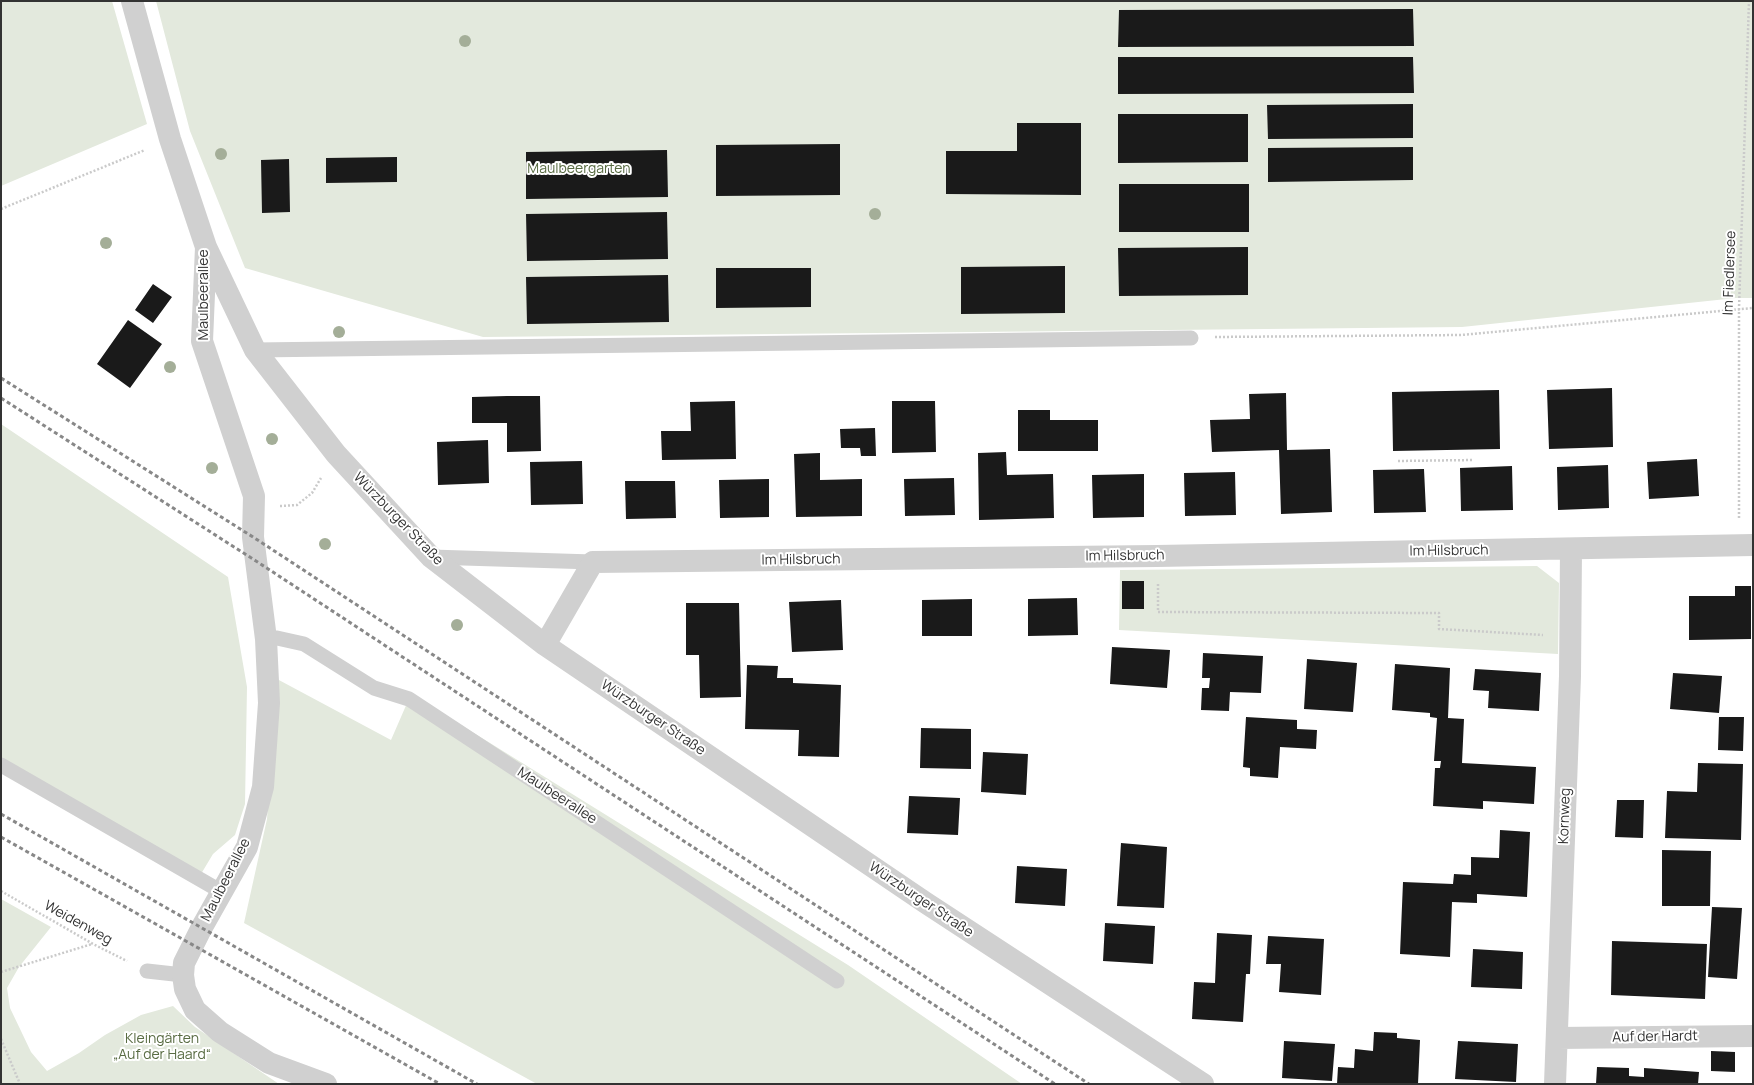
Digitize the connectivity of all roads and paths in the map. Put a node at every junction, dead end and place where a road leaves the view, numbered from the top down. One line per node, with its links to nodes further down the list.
1 (132, 1): 3 (street, Maulbeerallee)
2 (1749, 1): 6 (path, Im Fiedlersee)
3 (170, 139): 4 (path); 5 (street, Maulbeerallee)
4 (1, 210)
5 (206, 247): 9 (street, Würzburger Straße); 13 (street, Maulbeerallee)
6 (1739, 308): 7 (path); 8 (path); 14 (path, Im Fiedlersee)
7 (1753, 308)
8 (1191, 338): 9 (lane)
9 (255, 350): 10 (street, Würzburger Straße)
10 (336, 454): 13 (path); 17 (street, Würzburger Straße)
11 (1474, 460): 12 (path)
12 (1398, 461)
13 (254, 496): 20 (street, Maulbeerallee)
14 (1746, 545): 15 (street, Im Hilsbruch)
15 (1571, 549): 16 (street, Im Hilsbruch); 19 (street, Kornweg)
16 (1157, 556): 18 (street, Im Hilsbruch); 19 (path)
17 (431, 557): 18 (lane); 21 (street, Würzburger Straße)
18 (593, 562): 21 (street)
19 (1571, 636): 31 (street, Kornweg)
20 (266, 639): 24 (street, Maulbeerallee); 29 (lane, Maulbeerallee)
21 (545, 645): 35 (street, Würzburger Straße)
22 (1, 765): 24 (lane)
23 (1, 891): 25 (path, Weidenweg)
24 (222, 892): 28 (street, Maulbeerallee)
25 (93, 944): 26 (path, Weidenweg); 27 (path)
26 (147, 970): 28 (lane)
27 (1, 972)
28 (183, 975): 34 (street)
29 (837, 981)
30 (1753, 1036): 31 (street, Auf der Hardt)
31 (1557, 1038): 36 (street, Kornweg)
32 (1, 1039): 33 (path)
33 (20, 1084)
34 (326, 1084)
35 (1203, 1084)
36 (1555, 1084)

